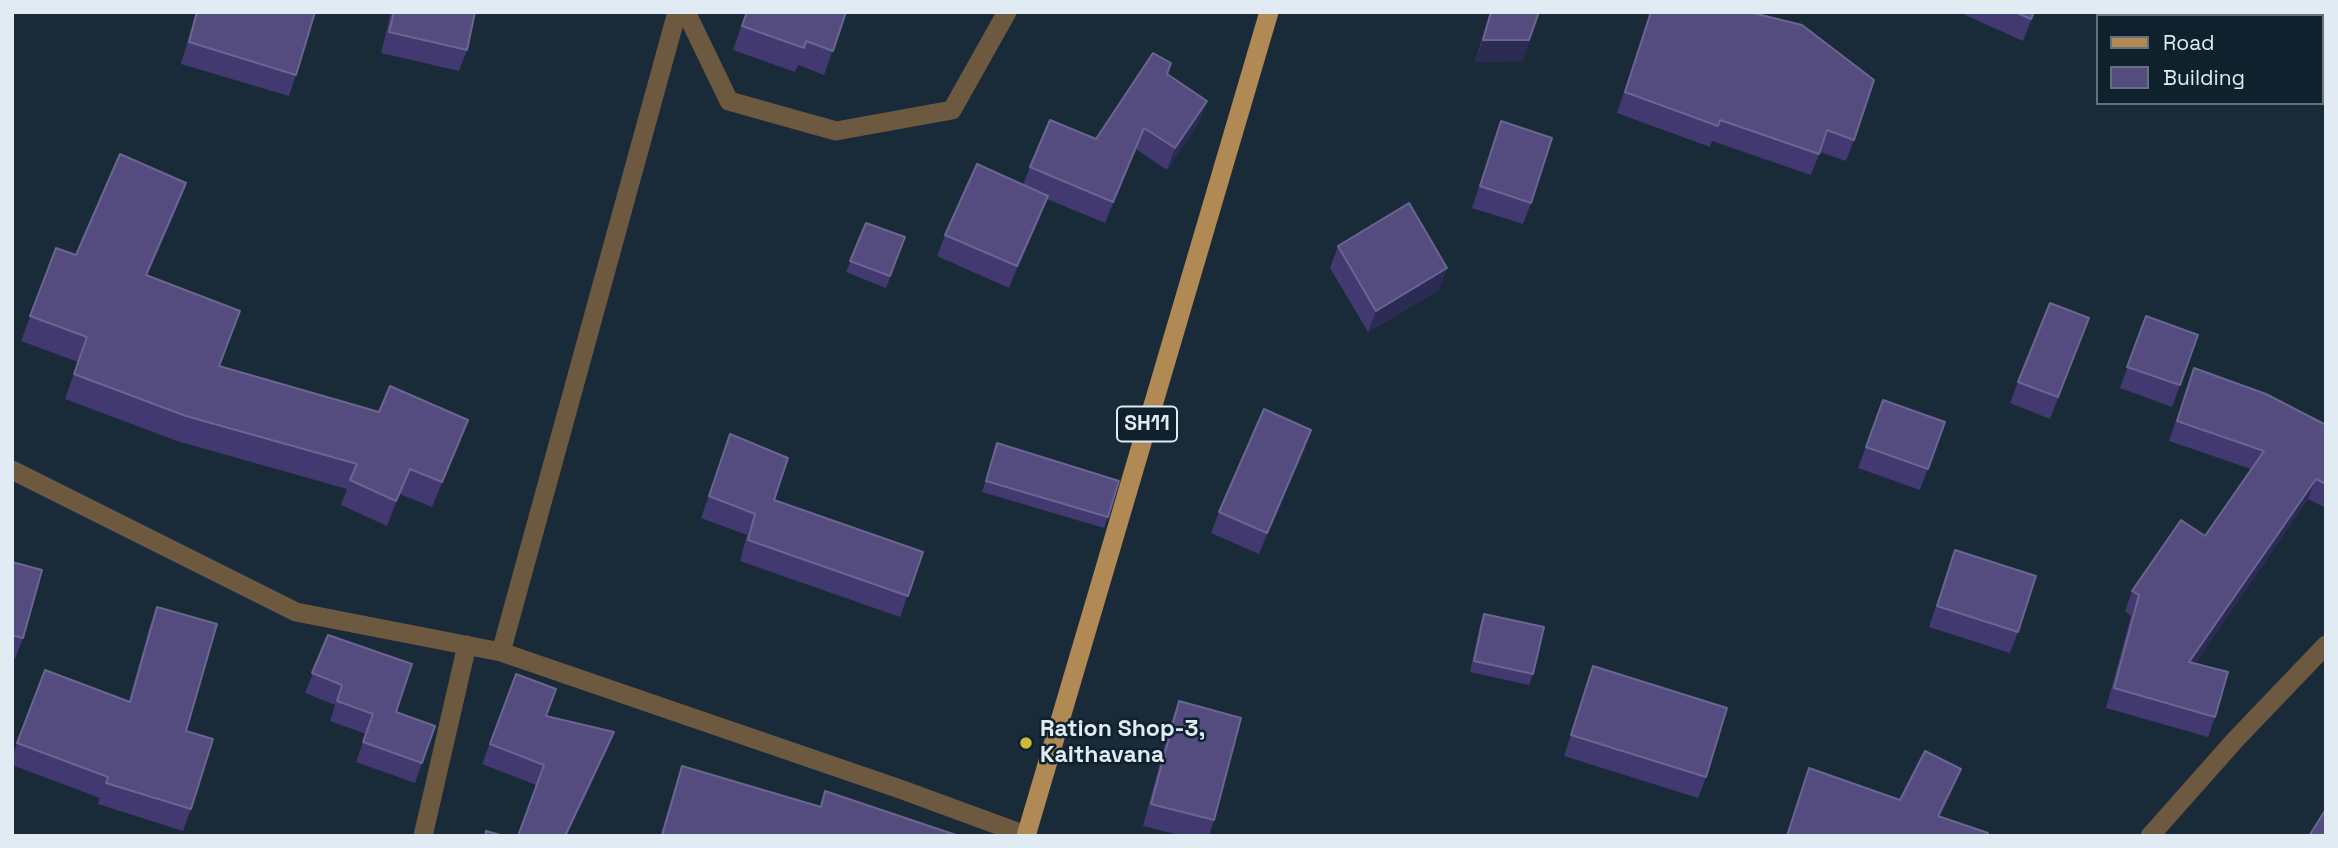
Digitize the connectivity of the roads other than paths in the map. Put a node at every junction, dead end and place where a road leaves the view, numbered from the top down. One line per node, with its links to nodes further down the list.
1 (677, 12): 8 (street)
2 (685, 12): 3 (street)
3 (1007, 12)
4 (1269, 12): 10 (main road, SH11)
5 (12, 470): 6 (street)
6 (467, 645): 8 (street); 9 (street)
7 (2326, 645): 11 (street)
8 (502, 652): 10 (street)
9 (424, 836)
10 (1027, 836)
11 (2150, 836)

